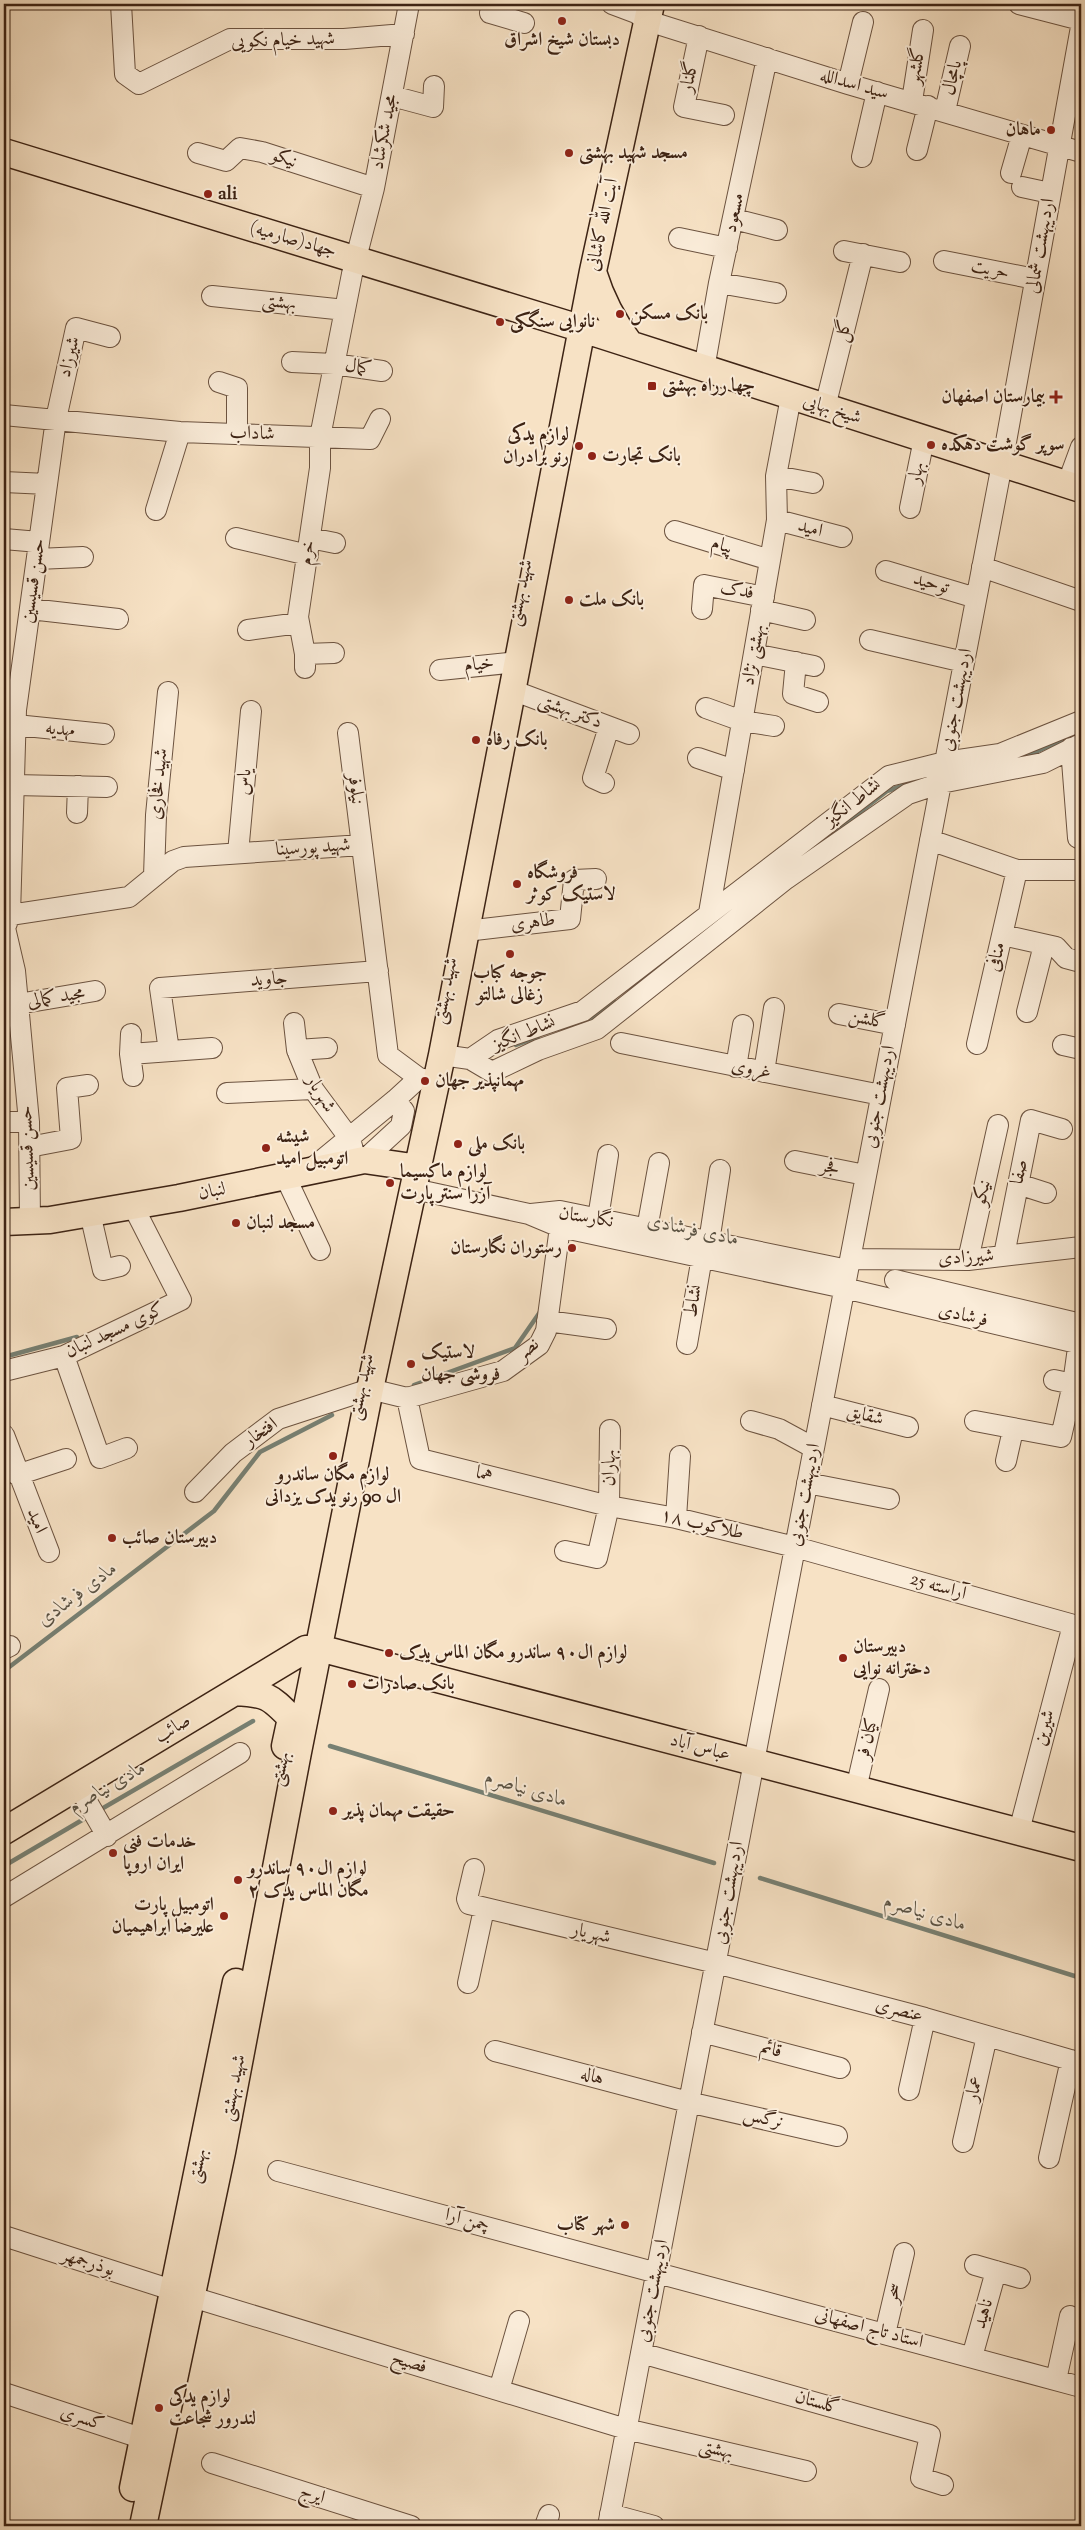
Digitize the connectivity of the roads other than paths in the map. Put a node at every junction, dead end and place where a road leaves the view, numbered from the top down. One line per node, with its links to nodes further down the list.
1 (121, 4): 12 (street, شهید خیام نکویی)
2 (409, 4): 12 (street, مجید شکرشاد)
3 (493, 4): 9 (street)
4 (612, 4): 6 (street, سید اسدالله)
5 (1019, 4): 7 (street)
6 (649, 12): 13 (street, سید اسدالله); 38 (main road, آیت الله کاشانی)
7 (1081, 20)
8 (863, 22): 16 (street)
9 (524, 23)
10 (1081, 27): 23 (street, اردیبهشت شمالی)
11 (923, 30): 20 (street, گلشهر)
12 (404, 34): 19 (street, مجید شکرشاد)
13 (699, 36): 15 (street, سید اسدالله); 21 (street, گلنار)
14 (960, 46): 20 (street, پامچال)
15 (767, 58): 16 (street, سید اسدالله); 31 (street, مسعود)
16 (848, 84): 18 (street, سید اسدالله)
17 (434, 86): 19 (street)
18 (877, 92): 20 (street, سید اسدالله); 28 (street)
19 (392, 96): 29 (street, مجید شکرشاد)
20 (928, 106): 22 (street, سید اسدالله); 24 (street)
21 (724, 115)
22 (1022, 135): 23 (street, سید اسدالله); 30 (street)
23 (1061, 146): 26 (street, سید اسدالله); 30 (street, اردیبهشت شمالی)
24 (917, 150)
25 (4, 152): 35 (main road, جهاد(صارمیه))
26 (1081, 152)
27 (198, 153): 29 (street, نیکو)
28 (862, 157)
29 (374, 188): 35 (street, مجید شکرشاد)
30 (1050, 193): 39 (street, اردیبهشت شمالی)
31 (734, 219): 32 (street); 34 (street, مسعود)
32 (777, 230)
33 (679, 238): 34 (street)
34 (727, 248): 40 (street, مسعود)
35 (356, 259): 43 (street); 44 (main road, جهاد(صارمیه))
36 (944, 261): 39 (street, حریت)
37 (900, 262): 53 (street, گل)
38 (593, 271): 44 (main road, آیت الله کاشانی); 46 (main road)
39 (1035, 279): 62 (street, اردیبهشت شمالی)
40 (719, 282): 41 (street); 49 (street, مسعود)
41 (776, 293)
42 (212, 296): 43 (street, بهشتی)
43 (345, 310): 48 (street)
44 (577, 334): 46 (main road, شیخ بهایی); 94 (main road, شهید بهشتی)
45 (110, 337): 55 (street, شیرزاد)
46 (630, 344): 49 (main road, شیخ بهایی)
47 (292, 362): 48 (street, کمال)
48 (334, 364): 50 (street, کمال); 59 (street)
49 (704, 369): 52 (main road, شیخ بهایی)
50 (382, 371)
51 (219, 382): 58 (street)
52 (791, 397): 53 (main road, شیخ بهایی); 63 (street, بهشتی نژاد)
53 (825, 407): 60 (main road, شیخ بهایی)
54 (4, 415): 55 (street, شاداب)
55 (56, 419): 57 (street, شاداب); 66 (street, حسن قسیسین)
56 (380, 420): 59 (street, شاداب)
57 (180, 432): 58 (street, شاداب); 69 (street)
58 (237, 434): 59 (street, شاداب)
59 (320, 437): 76 (street, خرم)
60 (924, 439): 62 (main road, شیخ بهایی); 68 (street, بهار)
61 (1081, 447): 67 (street)
62 (1002, 464): 67 (main road, شیخ بهایی); 80 (street, اردیبهشت جنوبی)
63 (776, 476): 65 (street); 70 (street, بهشتی نژاد)
64 (4, 482): 66 (street)
65 (813, 482)
66 (47, 484): 77 (street, حسن قسیسین)
67 (1074, 487)
68 (910, 508)
69 (156, 510)
70 (777, 520): 72 (street, امید); 79 (street, بهشتی نژاد)
71 (675, 531): 79 (street, پیام)
72 (842, 537)
73 (236, 538): 76 (street)
74 (4, 539): 77 (street)
75 (335, 543): 76 (street)
76 (309, 547): 89 (street, خرم)
77 (38, 551): 78 (street); 85 (street, حسن قسیسین)
78 (83, 557)
79 (770, 560): 84 (street, بهشتی نژاد)
80 (982, 567): 82 (street, اردیبهشت جنوبی); 83 (street)
81 (886, 571): 82 (street, توحید)
82 (976, 598): 95 (street, اردیبهشت جنوبی)
83 (1081, 601)
84 (763, 603): 86 (street, فدک); 88 (street); 93 (street, بهشتی نژاد)
85 (30, 609): 87 (street); 98 (street, حسن قسیسین)
86 (702, 609)
87 (118, 619)
88 (805, 620)
89 (299, 623): 90 (street); 92 (street, خرم)
90 (248, 630)
91 (870, 640): 95 (street)
92 (334, 653)
93 (754, 654): 100 (street); 103 (street, بهشتی نژاد)
94 (513, 662): 96 (street, خیام); 97 (main road, شهید بهشتی); 159 (street, شهید بهشتی)
95 (964, 662): 113 (street, اردیبهشت جنوبی)
96 (440, 670)
97 (512, 690): 107 (street, دکتر بهشتی); 133 (main road, شهید بهشتی)
98 (11, 692): 105 (street, حسن قسیسین)
99 (168, 692): 129 (street, شهید فخاری)
100 (818, 702)
101 (706, 708): 103 (street)
102 (252, 711): 125 (street, یاس)
103 (742, 721): 106 (street); 114 (street, بهشتی نژاد)
104 (1081, 721): 113 (street, نشاط انگیز)
105 (16, 725): 109 (street, مهدیه); 117 (street, حسن قسیسین)
106 (774, 726)
107 (609, 727): 110 (street, دکتر بهشتی); 115 (street)
108 (348, 733): 124 (street, نیلوفر)
109 (104, 734)
110 (629, 734)
111 (1076, 746): 116 (street, نشاط انگیز); 122 (street)
112 (698, 758): 114 (street)
113 (945, 762): 116 (street, اردیبهشت جنوبی); 128 (street, نشاط انگیز)
114 (734, 770): 131 (street, بهشتی نژاد)
115 (604, 783)
116 (941, 783): 123 (street, اردیبهشت جنوبی); 128 (street, نشاط انگیز)
117 (14, 785): 118 (street); 121 (street, حسن قسیسین)
118 (78, 786): 119 (street); 120 (street)
119 (107, 787)
120 (77, 813)
121 (8, 836): 132 (street, حسن قسیسین)
122 (1078, 838)
123 (930, 840): 126 (street); 144 (street, اردیبهشت جنوبی)
124 (362, 845): 125 (street, شهید پورسینا); 137 (street, شهید پورسینا)
125 (238, 853): 129 (street, شهید پورسینا)
126 (1017, 870): 127 (street); 134 (street, منافی)
127 (1081, 870)
128 (780, 871): 131 (street, نشاط انگیز); 155 (street, نشاط انگیز)
129 (154, 876): 132 (street, شهید پورسینا)
130 (596, 879): 133 (street, طاهری)
131 (709, 913): 155 (street, نشاط انگیز)
132 (6, 924): 139 (street, حسن قسیسین)
133 (466, 931): 154 (main road, شهید بهشتی)
134 (1002, 935): 135 (street); 148 (street, منافی)
135 (1044, 945): 136 (street); 141 (street)
136 (1081, 962)
137 (378, 971): 152 (street, جاوید); 159 (street, شهید پورسینا)
138 (95, 992): 139 (street, مجید کمالی)
139 (18, 1004): 165 (street, حسن قسیسین)
140 (774, 1008): 157 (street)
141 (1028, 1012)
142 (840, 1014): 144 (street, گلشن)
143 (294, 1023): 151 (street, شهریار)
144 (895, 1025): 163 (street, اردیبهشت جنوبی)
145 (743, 1026): 156 (street)
146 (131, 1034): 153 (street)
147 (621, 1043): 156 (street, غروی)
148 (977, 1044)
149 (212, 1048): 152 (street)
150 (327, 1048): 151 (street)
151 (297, 1050): 161 (street, شهریار)
152 (168, 1051): 153 (street)
153 (130, 1054): 158 (street)
154 (442, 1055): 155 (street); 159 (main road, شهید بهشتی)
155 (470, 1059)
156 (736, 1067): 157 (street, غروی)
157 (764, 1072): 163 (street, غروی)
158 (133, 1076)
159 (428, 1080): 169 (street); 174 (main road, شهید بهشتی)
160 (88, 1085): 168 (street)
161 (313, 1089): 162 (street); 169 (street, شهریار)
162 (227, 1093)
163 (881, 1095): 175 (street, اردیبهشت جنوبی)
164 (4, 1122): 165 (street)
165 (29, 1122): 168 (street, حسن قسیسین)
166 (998, 1126): 191 (street, نیکو)
167 (1062, 1129): 177 (street, صفا)
168 (29, 1147): 183 (street, حسن قسیسین)
169 (356, 1153): 174 (main road, لنبان); 176 (main road, لنبان)
170 (608, 1155): 182 (street)
171 (794, 1161): 175 (street, فجر)
172 (659, 1163): 186 (street)
173 (720, 1170): 188 (street, نشاط)
174 (415, 1175): 181 (street, نگارستان); 203 (main road, شهید بهشتی)
175 (865, 1175): 193 (street, اردیبهشت جنوبی)
176 (286, 1178): 179 (main road, لنبان); 189 (street)
177 (1018, 1184): 178 (street); 190 (street, صفا)
178 (1046, 1193)
179 (133, 1206): 180 (main road, لنبان); 199 (street, کوی مسجد لنبان)
180 (90, 1213): 183 (main road, لنبان); 192 (street)
181 (529, 1214): 182 (street, نگارستان); 185 (street, نگارستان)
182 (598, 1218): 186 (street, نگارستان)
183 (30, 1221): 184 (main road, لنبان)
184 (4, 1222)
185 (560, 1227): 188 (street, نگارستان); 195 (street, نصر)
186 (647, 1229): 188 (street, نگارستان)
187 (1081, 1247): 190 (street, شیرزادی)
188 (705, 1249): 193 (street, نگارستان); 198 (street, نشاط)
189 (320, 1250)
190 (1004, 1255): 191 (street, شیرزادی)
191 (968, 1260): 193 (street, شیرزادی)
192 (120, 1266)
193 (847, 1272): 197 (street, فرشادی); 205 (street, اردیبهشت جنوبی)
194 (895, 1280): 197 (street, فرشادی)
195 (547, 1321): 196 (street); 204 (street, نصر)
196 (606, 1329)
197 (1081, 1334): 202 (street)
198 (687, 1344)
199 (64, 1356): 200 (street, کوی مسجد لنبان); 212 (street)
200 (4, 1371)
201 (1054, 1380): 202 (street)
202 (1073, 1384): 210 (street)
203 (365, 1391): 204 (street); 219 (street, افتخار); 227 (main road, شهید بهشتی)
204 (407, 1398): 221 (street, هما)
205 (822, 1405): 208 (street, شقایق); 213 (street, اردیبهشت جنوبی)
206 (751, 1421): 213 (street)
207 (975, 1421): 210 (street)
208 (908, 1427)
209 (610, 1430): 221 (street, بهاران)
210 (1013, 1430): 216 (street)
211 (4, 1435): 217 (street, امید)
212 (127, 1448)
213 (814, 1448): 218 (street, اردیبهشت جنوبی)
214 (680, 1456): 222 (street)
215 (66, 1459): 217 (street)
216 (1006, 1461)
217 (17, 1475): 225 (street, امید)
218 (807, 1483): 220 (street); 223 (street, اردیبهشت جنوبی)
219 (195, 1492)
220 (888, 1498)
221 (610, 1506): 222 (street, طلاکوب ۱۸); 224 (street)
222 (676, 1518): 223 (street, طلاکوب ۱۸)
223 (795, 1547): 226 (street, آراسته 25); 232 (street, اردیبهشت جنوبی)
224 (565, 1551)
225 (49, 1552)
226 (1077, 1626): 236 (street, شیرین)
227 (311, 1645): 229 (main road, صائب); 230 (street); 232 (main road, عباس آباد); 256 (main road, شهید بهشتی)
228 (879, 1689): 233 (street, کیان فر)
229 (235, 1692): 230 (main road); 234 (main road, صائب)
230 (291, 1718): 256 (main road, بهشتی)
231 (240, 1753): 237 (street)
232 (754, 1762): 233 (main road, عباس آباد); 242 (street, اردیبهشت جنوبی)
233 (856, 1789): 236 (main road, عباس آباد)
234 (84, 1796): 235 (main road, صائب); 237 (street)
235 (4, 1830)
236 (1019, 1831): 238 (main road, عباس آباد)
237 (105, 1832): 240 (street)
238 (1081, 1848)
239 (474, 1869): 241 (street)
240 (4, 1897)
241 (475, 1906): 242 (street, شهریار); 243 (street)
242 (716, 1963): 244 (street, عنصری); 245 (street, اردیبهشت جنوبی)
243 (468, 1982)
244 (925, 2018): 246 (street, عنصری); 250 (street)
245 (702, 2032): 249 (street, قائم); 251 (street, اردیبهشت جنوبی)
246 (987, 2036): 248 (street, عنصری); 253 (street, عمار)
247 (495, 2051): 251 (street, هاله)
248 (1076, 2062): 254 (street)
249 (840, 2068)
250 (909, 2090)
251 (688, 2102): 252 (street, نرگس); 260 (street, اردیبهشت جنوبی)
252 (837, 2136)
253 (963, 2142)
254 (1048, 2158)
255 (278, 2171): 260 (street, چمن آرا)
256 (197, 2221): 263 (main road, شهید بهشتی)
257 (4, 2236): 263 (street, بوذرجمهر)
258 (904, 2253): 266 (street, سحر)
259 (975, 2265): 261 (street)
260 (656, 2271): 266 (street, استاد تاج اصفهانی); 267 (street, اردیبهشت جنوبی)
261 (996, 2271): 262 (street); 268 (street, ناهید)
262 (1020, 2278)
263 (182, 2294): 271 (street, فصیح); 274 (main road, شهید بهشتی)
264 (1070, 2316): 269 (street)
265 (519, 2321): 271 (street)
266 (885, 2334): 268 (street, استاد تاج اصفهانی)
267 (641, 2353): 273 (street, اردیبهشت جنوبی); 277 (street, گلستان)
268 (972, 2357): 269 (street, استاد تاج اصفهانی)
269 (1056, 2380): 270 (street, استاد تاج اصفهانی)
270 (1081, 2387)
271 (499, 2390): 273 (street, فصیح)
272 (4, 2393): 274 (street, کسری)
273 (626, 2429): 276 (street, بهشتی); 278 (street, اردیبهشت جنوبی)
274 (152, 2441): 279 (main road); 280 (main road, شهید بهشتی)
275 (212, 2463): 281 (street, ایرج)
276 (806, 2472)
277 (943, 2485)
278 (609, 2520): 282 (street)
279 (126, 2526)
280 (144, 2526)
281 (412, 2526)
282 (654, 2526)

